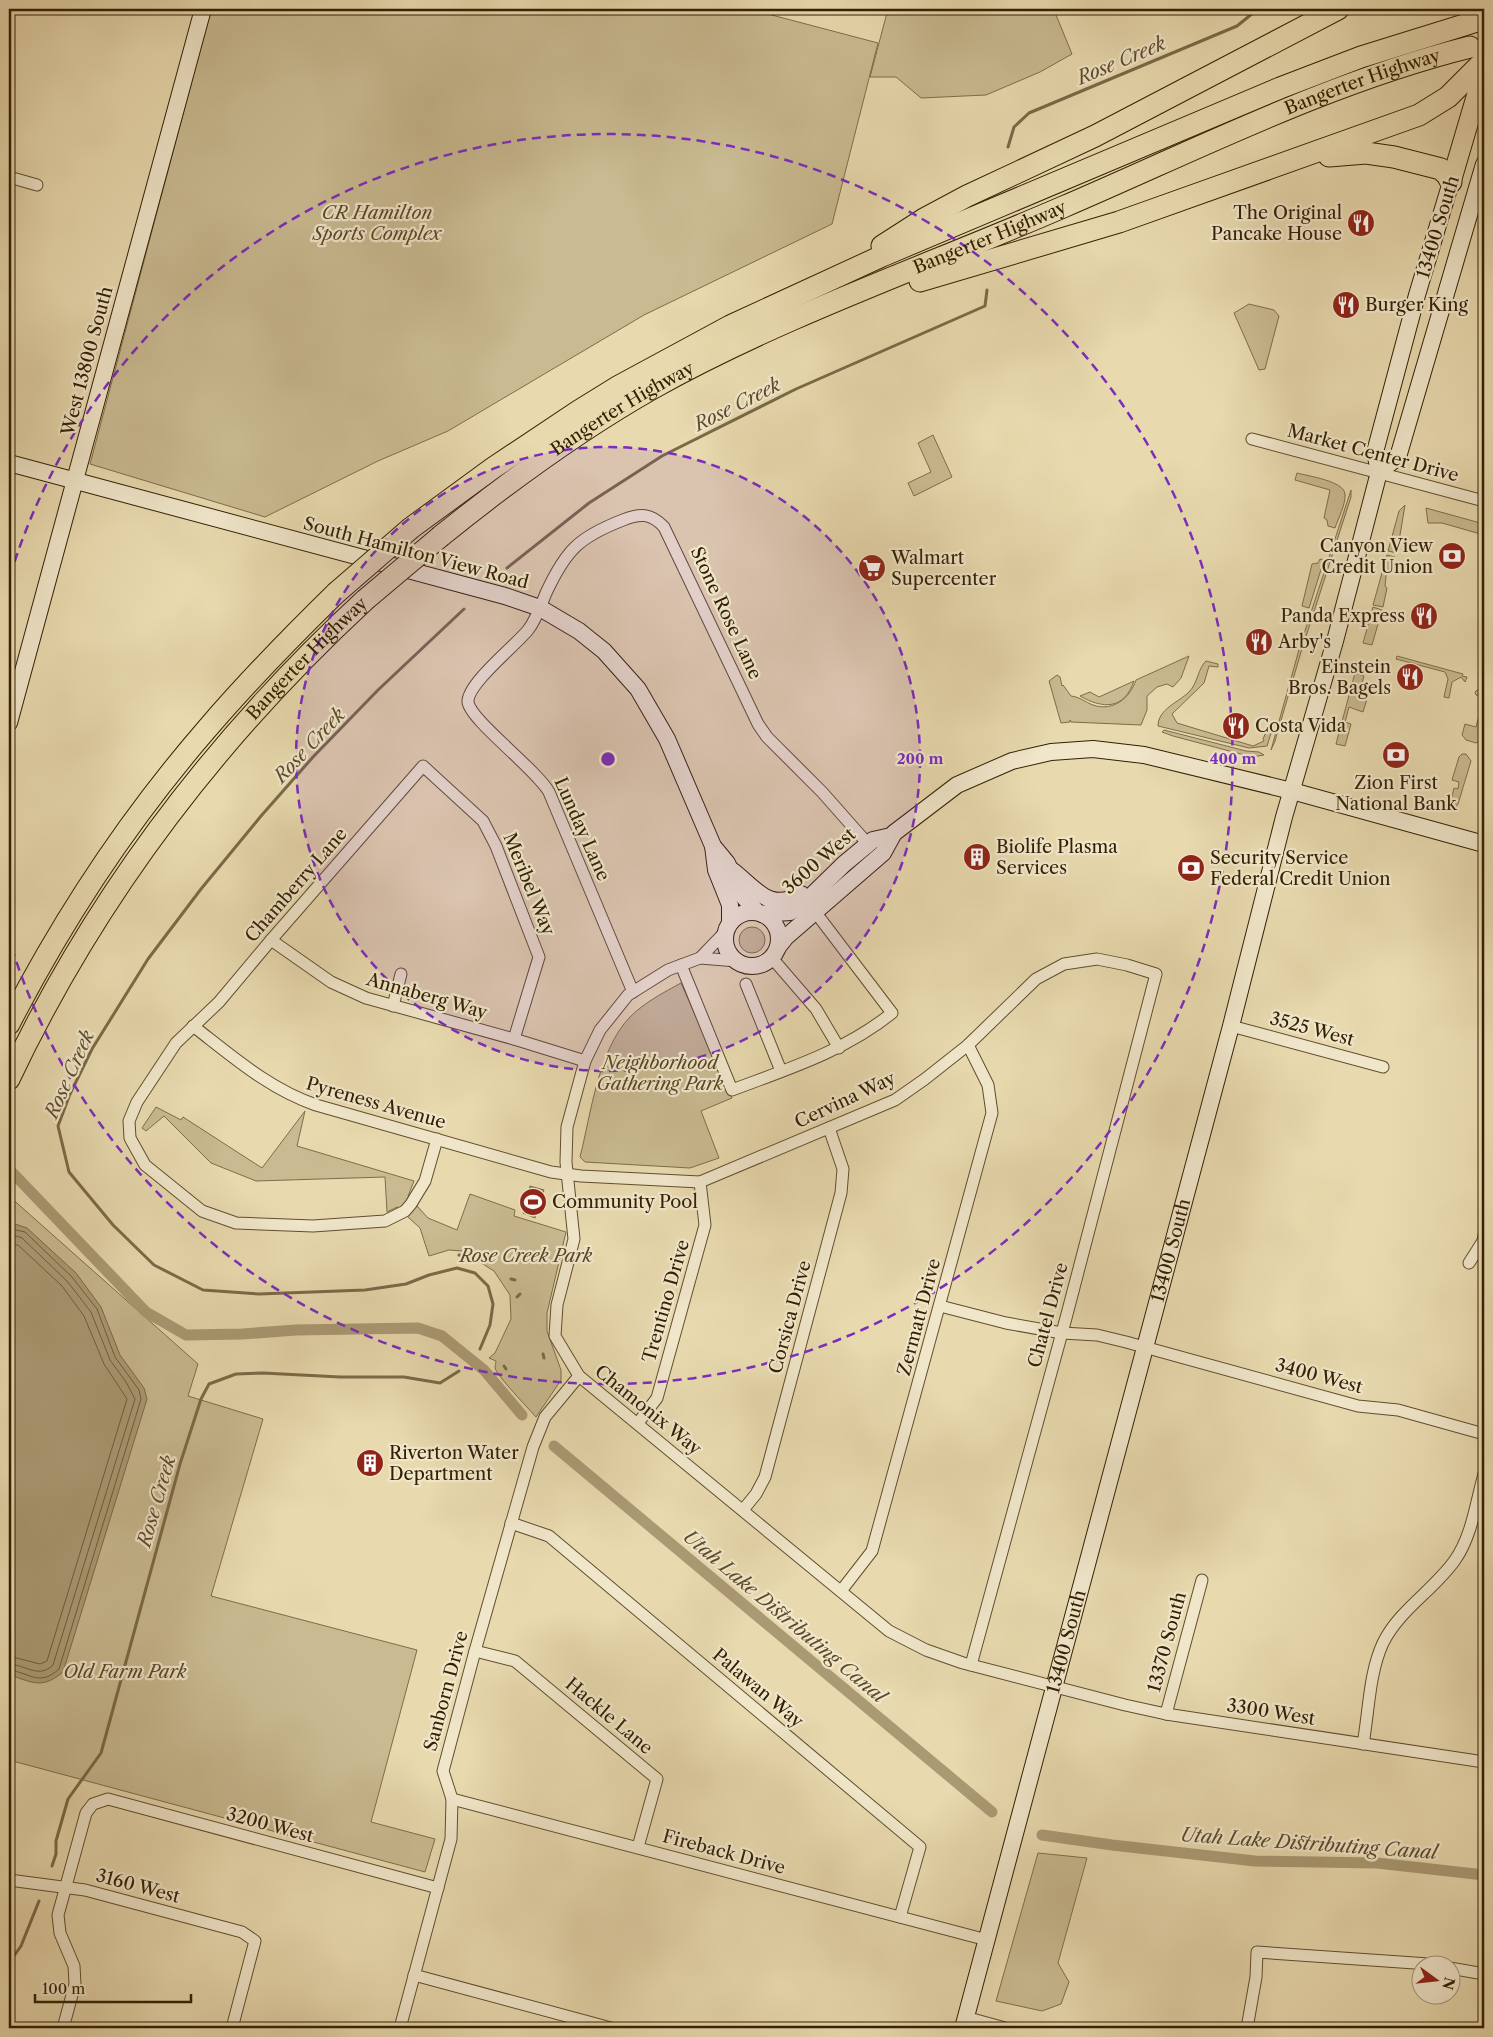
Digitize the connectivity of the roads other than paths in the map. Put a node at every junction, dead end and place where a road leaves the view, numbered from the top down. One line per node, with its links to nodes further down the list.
1 (203, 9): 16 (street, West 13800 South)
2 (1338, 9): 11 (highway)
3 (1477, 21): 11 (highway, Bangerter Highway)
4 (1477, 54): 6 (highway); 12 (highway, Bangerter Highway)
5 (1484, 70): 9 (main road, 13400 South)
6 (1284, 163): 9 (highway); 12 (highway)
7 (1484, 164): 15 (street, 13400 South)
8 (9, 177): 10 (street)
9 (1451, 182): 15 (street, 13400 South)
10 (37, 185)
11 (825, 282): 41 (highway, Bangerter Highway, bridge)
12 (779, 326): 50 (highway, Bangerter Highway, bridge)
13 (1252, 440): 15 (street, Market Center Drive)
14 (9, 463): 16 (street)
15 (1379, 472): 17 (street, Market Center Drive); 21 (street, 13400 South)
16 (76, 481): 18 (street, South Hamilton View Road); 19 (street, West 13800 South)
17 (1484, 501)
18 (540, 608): 23 (street, Stone Rose Lane); 25 (street, South Hamilton View Road); 39 (street, Lunday Lane)
19 (9, 723)
20 (424, 766): 31 (street, Chamberry Lane); 44 (street, Meribel Way)
21 (1292, 791): 22 (street); 24 (street); 43 (street, 13400 South)
22 (891, 836): 23 (street, 3600 West); 28 (street, 3600 West)
23 (868, 844): 26 (street, 3600 West)
24 (1484, 844)
25 (713, 846): 27 (street, South Hamilton View Road); 30 (street, South Hamilton View Road)
26 (844, 864): 27 (street); 29 (street, 3600 West)
27 (729, 868): 29 (street, South Hamilton View Road)
28 (816, 912): 32 (street, 3600 West); 46 (street)
29 (759, 913): 30 (street); 32 (street)
30 (728, 927): 33 (street, Chamonix Way); 34 (street)
31 (271, 940): 40 (street, Annaberg Way); 42 (street, Chamberry Lane)
32 (775, 952): 34 (street); 46 (street)
33 (700, 958): 34 (street, Chamonix Way); 35 (street, Chamonix Way)
34 (736, 961)
35 (682, 965): 39 (street, Chamonix Way); 49 (street)
36 (401, 974): 40 (street)
37 (1156, 974): 45 (street, Cervina Way); 58 (street, Chatel Drive)
38 (746, 984): 49 (street)
39 (633, 992): 47 (street, Chamonix Way)
40 (393, 1006): 44 (street, Annaberg Way)
41 (9, 1024)
42 (193, 1026): 52 (street, Pyreness Avenue); 52 (street, Chamberry Lane)
43 (1231, 1026): 48 (street, 3525 West); 59 (street, 13400 South)
44 (514, 1039): 47 (street, Annaberg Way)
45 (968, 1045): 51 (street, Cervina Way); 57 (street, Zermatt Drive)
46 (839, 1048): 49 (street)
47 (585, 1061): 53 (street, Chamonix Way)
48 (1383, 1067)
49 (781, 1071)
50 (9, 1079)
51 (829, 1128): 54 (street, Cervina Way); 64 (street, Corsica Drive)
52 (437, 1139): 53 (street, Pyreness Avenue)
53 (567, 1175): 54 (street, Cervina Way); 60 (street, Chamonix Way)
54 (700, 1182): 61 (street, Trentino Drive)
55 (1484, 1235): 56 (street)
56 (1469, 1263)
57 (940, 1306): 58 (street, 3400 West); 67 (street, Zermatt Drive)
58 (1062, 1333): 59 (street, 3400 West); 69 (street, Chatel Drive)
59 (1146, 1347): 62 (street, 3400 West); 70 (street, 13400 South)
60 (579, 1376): 61 (street, Chamonix Way); 65 (street, Sanborn Drive)
61 (638, 1423): 64 (street, Chamonix Way)
62 (1484, 1434)
63 (1484, 1474): 72 (street)
64 (743, 1510): 67 (street, Chamonix Way)
65 (511, 1523): 68 (street, Sanborn Drive); 79 (street, Palawan Way)
66 (1202, 1580): 71 (street, 13370 South)
67 (841, 1591): 69 (street, Chamonix Way)
68 (475, 1651): 74 (street, Sanborn Drive); 75 (street, Hackle Lane)
69 (972, 1665): 70 (street, Chamonix Way)
70 (1056, 1686): 71 (street, 3300 West); 80 (street, 13400 South)
71 (1166, 1714): 72 (street, 3300 West)
72 (1363, 1744): 73 (street, 3300 West)
73 (1484, 1762)
74 (452, 1800): 75 (street, Fireback Drive); 78 (street, Sanborn Drive)
75 (638, 1847): 79 (street, Fireback Drive)
76 (9, 1880): 77 (street, 3160 West)
77 (65, 1887): 78 (street, 3200 West); 87 (street); 88 (street, 3160 West)
78 (438, 1888): 83 (street, Sanborn Drive)
79 (900, 1917): 80 (street, Fireback Drive)
80 (987, 1940): 85 (street, 13400 South)
81 (1410, 1963): 92 (street)
82 (1460, 1970): 84 (street)
83 (414, 1974): 86 (street); 89 (street, Sanborn Drive)
84 (1484, 1974)
85 (964, 2023): 91 (street)
86 (589, 2025): 90 (street)
87 (64, 2028)
88 (232, 2028)
89 (400, 2028)
90 (611, 2028)
91 (1005, 2028)
92 (1247, 2028)

